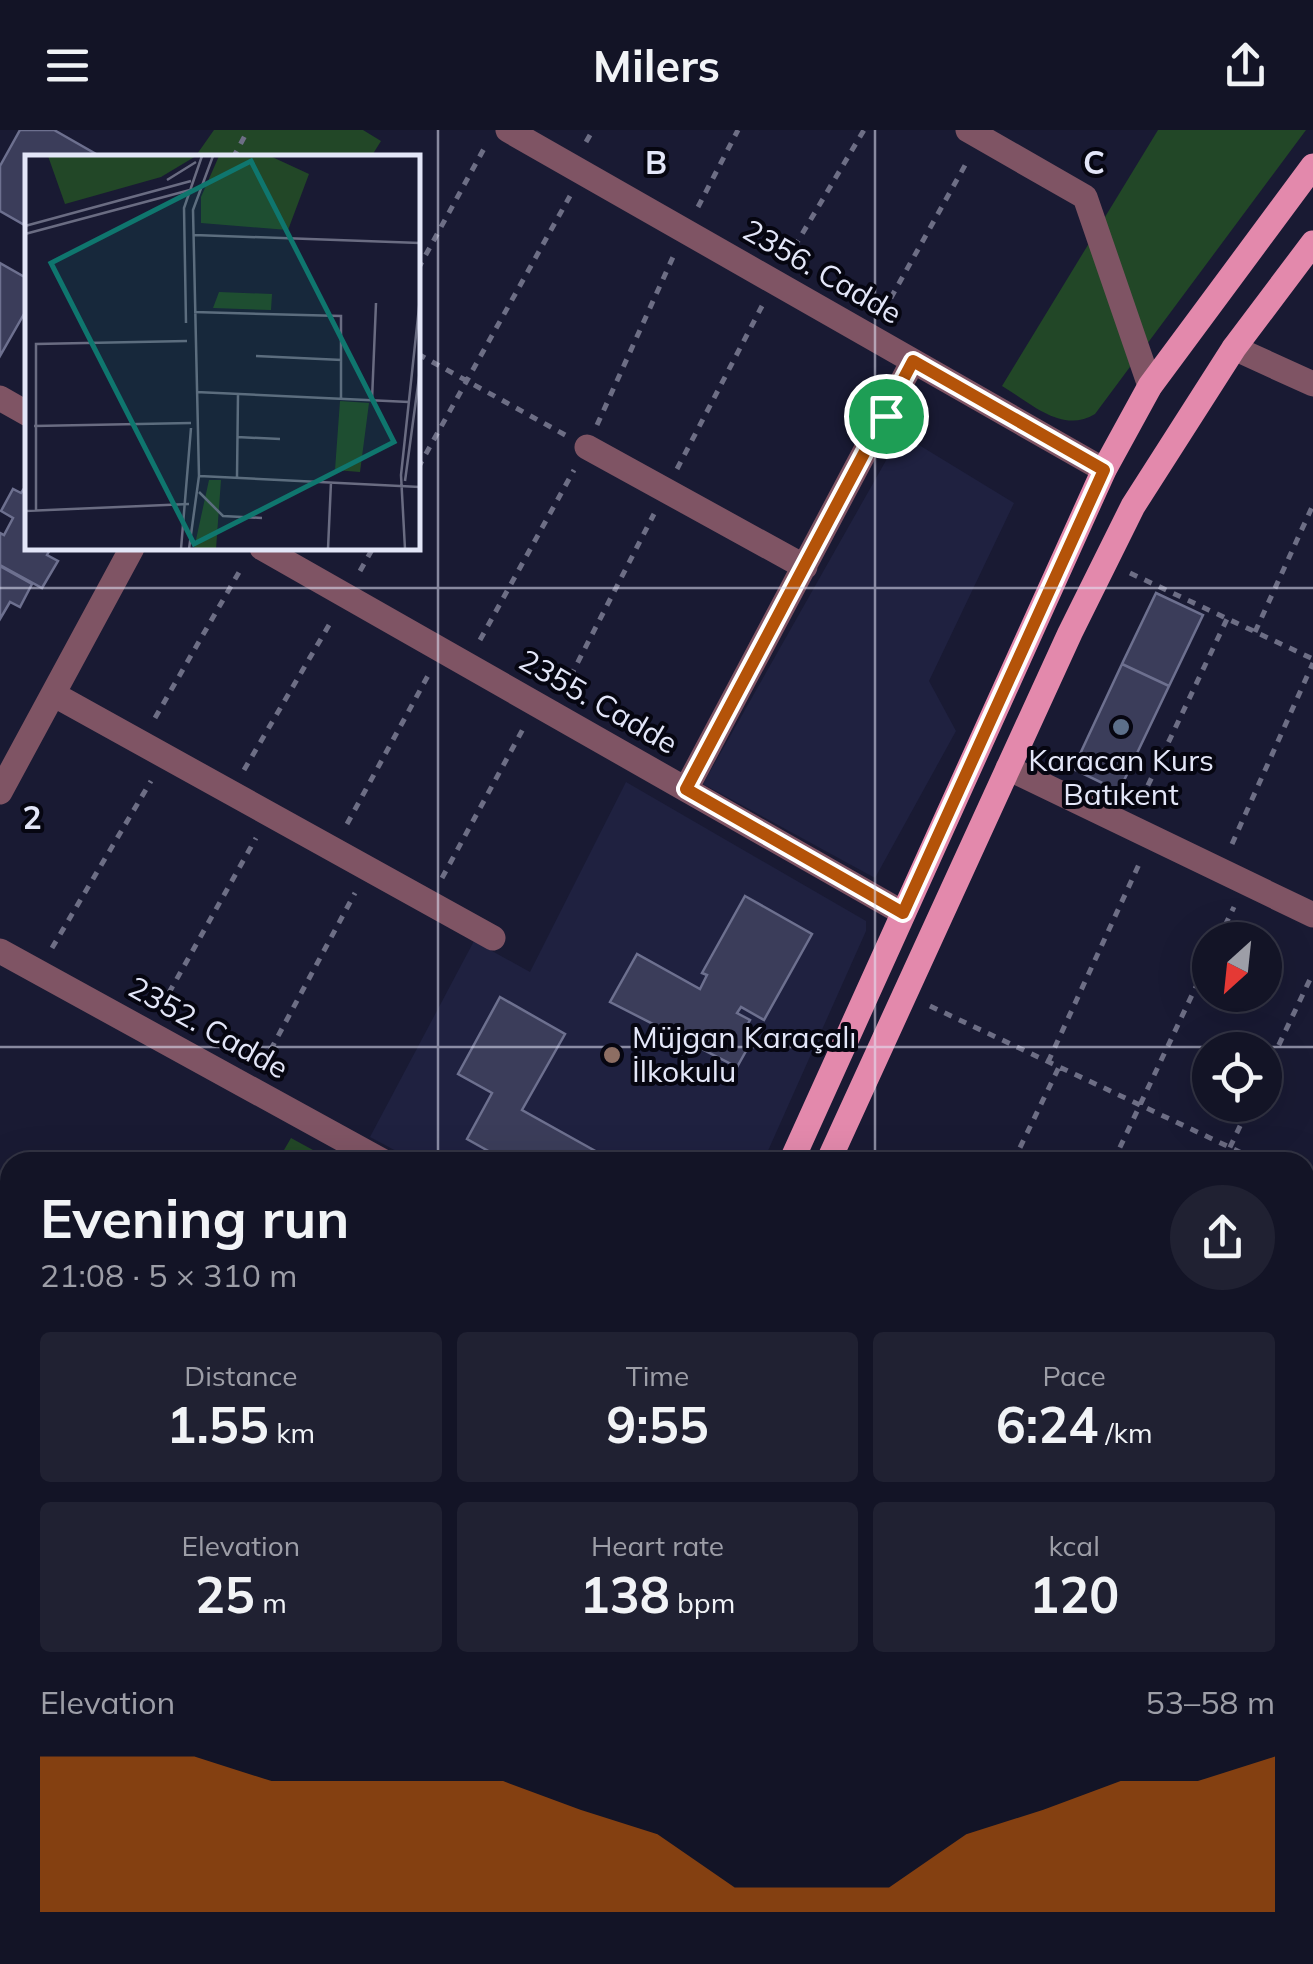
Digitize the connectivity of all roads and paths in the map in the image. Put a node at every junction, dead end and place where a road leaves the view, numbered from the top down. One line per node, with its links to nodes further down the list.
1 (248, 130): 7 (path)
2 (494, 130): 12 (path)
3 (508, 130): 9 (street, 2356. Cadde)
4 (738, 130): 10 (path)
5 (864, 130): 13 (path)
6 (974, 134): 14 (path); 20 (street)
7 (235, 155)
8 (1313, 166): 20 (main road)
9 (583, 172): 10 (street, 2356. Cadde); 18 (path)
10 (685, 231): 13 (street, 2356. Cadde)
11 (1313, 243): 15 (main road)
12 (420, 265)
13 (774, 282): 14 (street, 2356. Cadde)
14 (869, 336): 17 (street, 2356. Cadde)
15 (1234, 348): 19 (street); 27 (main road)
16 (420, 355): 18 (path)
17 (913, 361): 23 (street, 2356. Cadde); 28 (street)
18 (466, 381): 21 (path); 22 (path)
19 (1313, 384)
20 (1150, 386): 23 (main road)
21 (587, 446): 28 (street)
22 (420, 464)
23 (1104, 470): 49 (main road)
24 (1313, 505): 31 (path)
25 (131, 550): 34 (street)
26 (253, 556): 29 (street, 2355. Cadde); 36 (path)
27 (1105, 562): 30 (path); 38 (main road)
28 (805, 568): 39 (street)
29 (346, 596): 32 (street, 2355. Cadde); 41 (path)
30 (1227, 619): 31 (path); 43 (path)
31 (1255, 632): 33 (path)
32 (442, 650): 35 (street, 2355. Cadde); 44 (path)
33 (1313, 661): 46 (path)
34 (53, 694): 36 (street); 40 (street)
35 (536, 704): 39 (street, 2355. Cadde); 48 (path)
36 (141, 742): 37 (street)
37 (166, 756): 41 (street); 54 (path)
38 (1008, 768): 43 (street); 56 (main road)
39 (686, 789): 49 (street, 2355. Cadde)
40 (0, 792)
41 (231, 792): 42 (street)
42 (270, 814): 44 (street); 58 (path)
43 (1140, 831): 46 (street); 60 (path)
44 (333, 849): 45 (street)
45 (369, 869): 48 (street); 62 (path)
46 (1220, 870): 47 (street)
47 (1245, 882): 50 (street); 51 (path)
48 (428, 902): 52 (street)
49 (903, 913): 67 (main road)
50 (1313, 914)
51 (1226, 922)
52 (493, 938)
53 (0, 952): 54 (street, 2352. Cadde)
54 (38, 972): 58 (street, 2352. Cadde)
55 (1313, 974): 59 (path)
56 (905, 994): 60 (path); 68 (main road)
57 (1192, 995): 63 (path)
58 (147, 1032): 62 (street, 2352. Cadde)
59 (1282, 1039)
60 (1048, 1062): 61 (path)
61 (1059, 1067): 63 (path); 69 (path)
62 (250, 1089): 66 (street, 2352. Cadde)
63 (1140, 1105): 65 (path); 70 (path)
64 (1242, 1122): 65 (path)
65 (1230, 1148): 71 (path); 72 (path)
66 (366, 1152)
67 (796, 1152)
68 (833, 1152)
69 (1018, 1152)
70 (1118, 1152)
71 (1228, 1152)
72 (1239, 1152)

